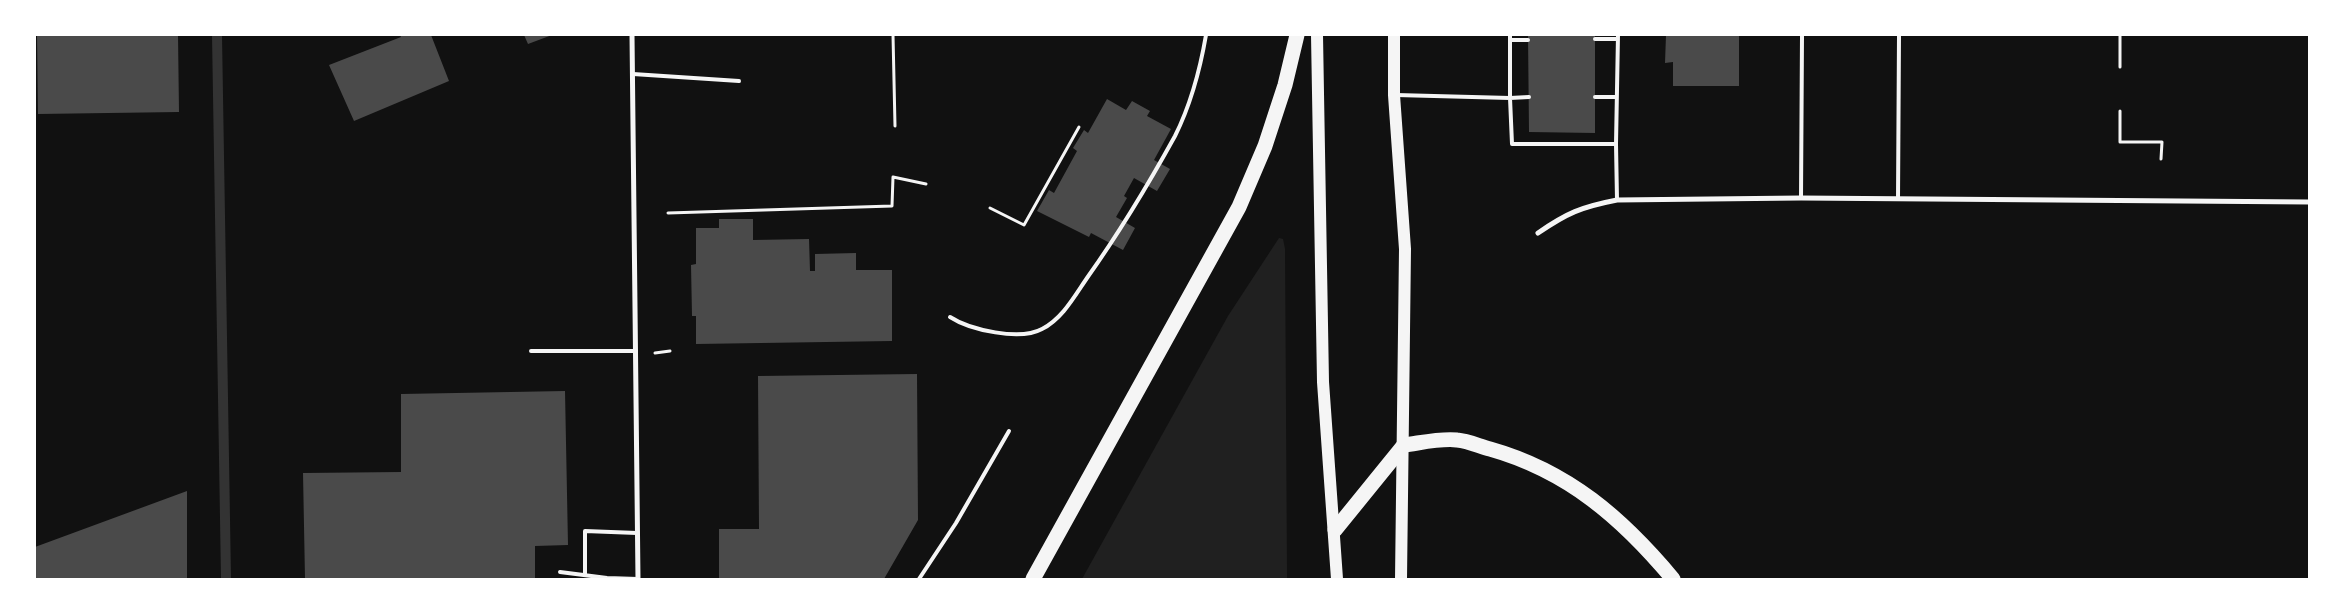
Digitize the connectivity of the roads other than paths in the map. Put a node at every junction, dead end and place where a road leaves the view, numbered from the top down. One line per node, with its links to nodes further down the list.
1 (632, 35): 13 (street)
2 (1206, 35): 26 (lane)
3 (1297, 35): 37 (highway)
4 (1318, 35): 31 (main road)
5 (1394, 35): 15 (main road)
6 (1510, 35): 11 (lane)
7 (1802, 35): 21 (lane)
8 (1899, 35): 22 (lane)
9 (1618, 37): 10 (lane); 17 (lane)
10 (1595, 39)
11 (1510, 40): 12 (lane); 18 (lane)
12 (1528, 40)
13 (633, 74): 14 (lane); 28 (street)
14 (739, 81)
15 (1394, 95): 18 (lane); 30 (main road)
16 (1595, 97): 17 (lane)
17 (1616, 97): 20 (lane)
18 (1510, 98): 19 (lane); 20 (lane)
19 (1528, 98)
20 (1616, 144): 23 (lane)
21 (1801, 198): 22 (street); 23 (street)
22 (1898, 199): 24 (street)
23 (1617, 200): 25 (street)
24 (2309, 202)
25 (1538, 233)
26 (950, 318)
27 (531, 351): 28 (lane)
28 (636, 351): 32 (street)
29 (1009, 431): 36 (lane)
30 (1404, 445): 31 (highway); 39 (main road); 40 (highway)
31 (1334, 530): 38 (main road)
32 (637, 533): 34 (lane); 35 (street)
33 (560, 572): 34 (lane)
34 (585, 574): 35 (lane)
35 (638, 579)
36 (919, 579)
37 (1033, 579)
38 (1336, 579)
39 (1400, 579)
40 (1673, 579)

